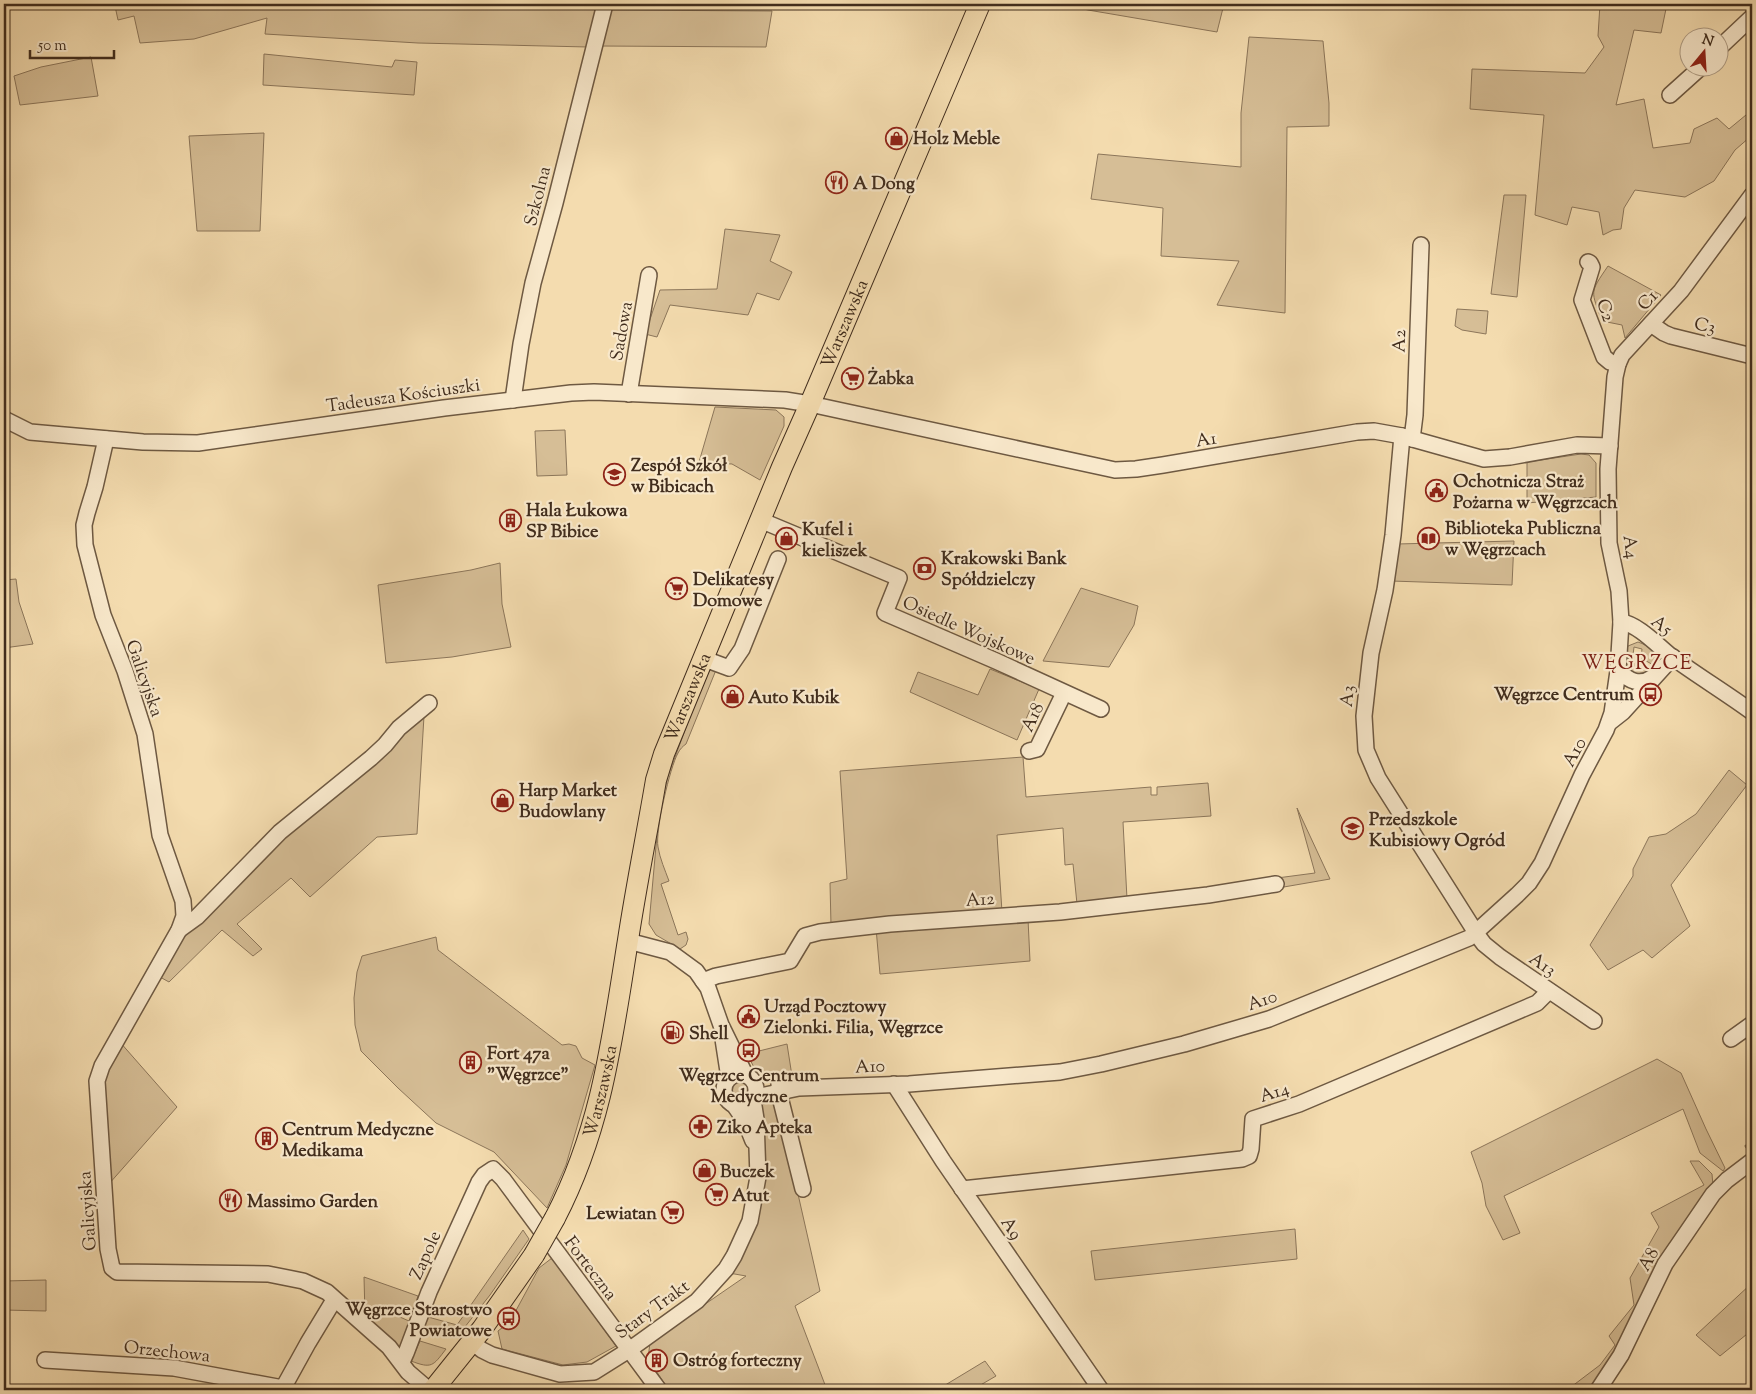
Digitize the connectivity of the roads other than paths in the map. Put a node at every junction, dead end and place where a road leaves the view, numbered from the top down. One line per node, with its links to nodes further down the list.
1 (605, 4): 15 (street, Szkolna)
2 (980, 4): 16 (main road, Warszawska)
3 (1752, 17): 4 (street)
4 (1728, 40)
5 (1689, 78): 6 (street)
6 (1670, 95)
7 (1752, 195): 11 (street, C1)
8 (1421, 245): 19 (street, A2)
9 (1588, 262): 13 (street, C2)
10 (649, 275): 14 (street, Sadowa)
11 (1651, 324): 12 (street, C3); 13 (street, C1)
12 (1752, 356)
13 (1618, 364): 20 (street, C1)
14 (629, 394): 15 (street, Tadeusza Kościuszki); 16 (street, Tadeusza Kościuszki)
15 (513, 400): 18 (street, Tadeusza Kościuszki)
16 (810, 404): 19 (street, A1); 21 (main road, Warszawska)
17 (4, 419): 18 (street, Tadeusza Kościuszki)
18 (106, 438): 35 (street, Galicyjska)
19 (1407, 438): 20 (street, A1); 36 (street, A3)
20 (1610, 446): 23 (street, A4)
21 (760, 520): 25 (main road, Warszawska); 28 (street, Osiedle Wojskowe)
22 (778, 558): 25 (street)
23 (1621, 622): 24 (street, A5); 26 (street, A10)
24 (1673, 657): 27 (street, A10); 31 (street, A5)
25 (702, 658): 37 (main road, Warszawska)
26 (1618, 671): 27 (street); 32 (street, A10)
27 (1654, 677): 32 (street, A10)
28 (1064, 693): 30 (street, Osiedle Wojskowe); 33 (street, A18)
29 (429, 703): 35 (street, Galicyjska)
30 (1101, 710)
31 (1752, 712)
32 (1609, 723): 36 (street, A10)
33 (1029, 751)
34 (1276, 884): 38 (street, A12)
35 (179, 930): 55 (street, Galicyjska)
36 (1476, 933): 39 (street, A13); 46 (street, A10)
37 (628, 941): 38 (street); 56 (main road, Warszawska, bridge)
38 (703, 981): 42 (street)
39 (1549, 991): 40 (street, A13); 54 (street, A14)
40 (1594, 1021)
41 (1752, 1024): 43 (street)
42 (721, 1025): 44 (street); 45 (street)
43 (1731, 1039)
44 (749, 1077): 45 (street); 47 (street, A10); 48 (street)
45 (729, 1078): 49 (street)
46 (894, 1084): 47 (street, A10); 54 (street, A9)
47 (779, 1088): 48 (street, A10); 53 (street)
48 (754, 1098): 49 (street); 50 (street, Stary Trakt)
49 (734, 1105): 50 (street, Stary Trakt)
50 (756, 1146): 57 (street, Stary Trakt)
51 (1752, 1161): 64 (street, A8)
52 (493, 1169): 57 (street, Forteczna); 59 (street, Zapole)
53 (803, 1189)
54 (962, 1189): 63 (street, A9)
55 (334, 1300): 59 (street, Galicyjska); 60 (street)
56 (472, 1342): 57 (street, Stary Trakt); 61 (main road, Warszawska)
57 (629, 1350): 62 (street, Forteczna)
58 (45, 1360): 60 (street, Orzechowa)
59 (402, 1362): 61 (street, Galicyjska)
60 (282, 1389)
61 (431, 1390)
62 (658, 1390)
63 (1101, 1390)
64 (1598, 1390)

